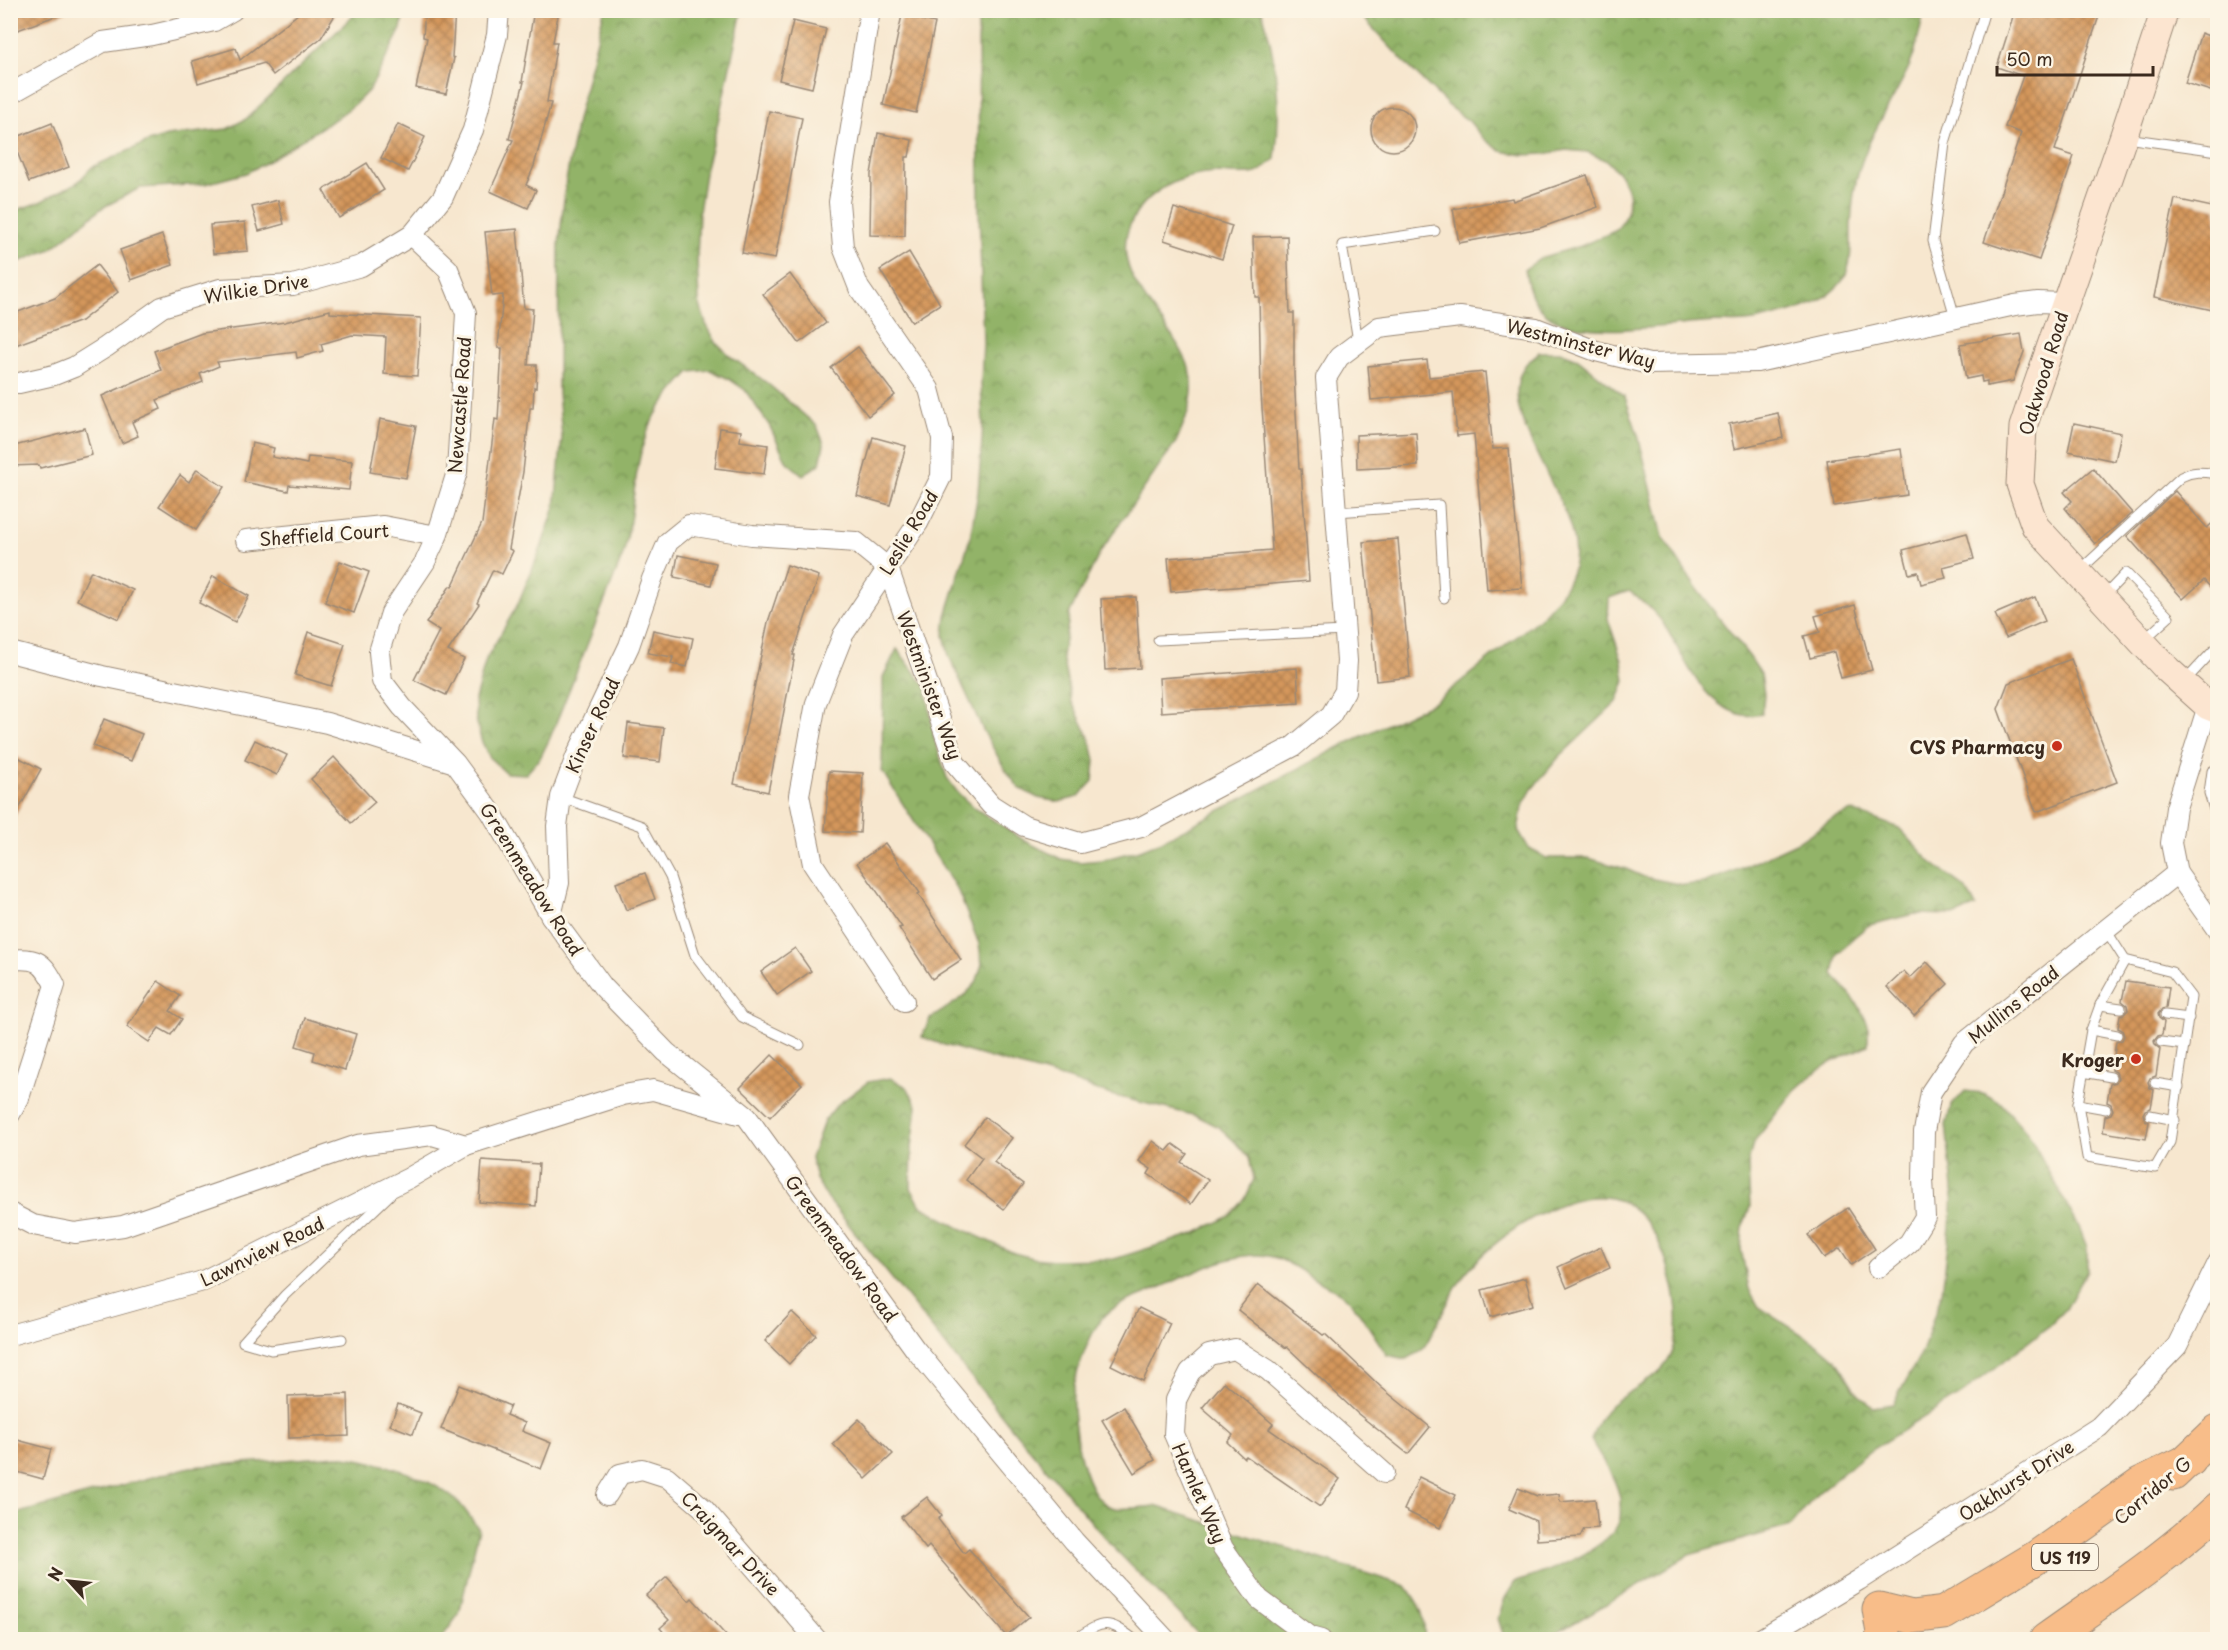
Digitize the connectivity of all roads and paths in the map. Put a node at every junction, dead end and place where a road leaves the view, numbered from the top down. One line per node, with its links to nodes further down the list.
1 (233, 10): 6 (street)
2 (499, 10): 10 (street, Wilkie Drive)
3 (870, 10): 19 (street, Leslie Road)
4 (1985, 10): 12 (lane)
5 (2165, 10): 7 (street, Oakwood Road)
6 (10, 94)
7 (2124, 138): 8 (lane); 11 (street, Oakwood Road)
8 (2217, 152)
9 (1435, 231): 13 (lane)
10 (412, 236): 14 (street, Wilkie Drive); 17 (street, Newcastle Road)
11 (2064, 303): 12 (street, Westminster Way); 20 (street, Oakwood Road)
12 (1955, 317): 13 (street, Westminster Way)
13 (1358, 341): 16 (street, Westminster Way)
14 (10, 383)
15 (2217, 474): 20 (lane)
16 (1336, 512): 21 (lane); 23 (street, Westminster Way)
17 (437, 536): 18 (street, Sheffield Court); 31 (street, Newcastle Road)
18 (246, 540)
19 (888, 568): 28 (street, Westminister Way); 33 (street, Kinser Road); 41 (street, Leslie Road)
20 (2077, 572): 22 (street, Oakwood Road)
21 (1444, 598)
22 (2102, 599): 25 (street, Oakwood Road); 25 (lane)
23 (1345, 631): 24 (lane); 28 (street, Westminster Way)
24 (1158, 640)
25 (2142, 642): 29 (street, Oakwood Road)
26 (2217, 650): 29 (lane)
27 (10, 652): 31 (street)
28 (1347, 661)
29 (2182, 683): 30 (street, Oakwood Road)
30 (2213, 708): 35 (street)
31 (455, 763): 36 (street, Greenmeadow Road)
32 (2217, 769): 34 (lane)
33 (561, 797): 36 (street, Kinser Road); 49 (lane)
34 (2217, 822)
35 (2177, 873): 37 (street, Mullins Road); 38 (street)
36 (551, 916): 59 (street, Greenmeadow Road)
37 (2106, 930): 40 (lane); 65 (street, Mullins Road)
38 (2217, 932)
39 (10, 960): 57 (street)
40 (2125, 960): 42 (lane); 45 (lane)
41 (904, 1001)
42 (2100, 1005): 43 (lane); 46 (lane)
43 (2121, 1008)
44 (2165, 1015): 45 (lane)
45 (2188, 1018): 50 (lane)
46 (2091, 1030): 47 (lane); 51 (lane)
47 (2117, 1035)
48 (2161, 1042): 50 (lane)
49 (800, 1045)
50 (2184, 1045): 54 (lane)
51 (2083, 1072): 52 (lane); 55 (lane)
52 (2111, 1077)
53 (2155, 1083): 54 (lane)
54 (2179, 1087): 60 (lane)
55 (2078, 1104): 56 (lane); 60 (lane)
56 (2106, 1108)
57 (10, 1114)
58 (2150, 1115): 60 (lane)
59 (747, 1117): 61 (street, Lawnview Road); 78 (street, Greenmeadow Road)
60 (2175, 1120)
61 (466, 1145): 62 (street, Lawnview Road); 63 (street)
62 (409, 1178): 66 (street, Lawnview Road); 67 (lane)
63 (10, 1213)
64 (2217, 1263): 73 (street, Oakhurst Drive)
65 (1878, 1268)
66 (10, 1335)
67 (342, 1339)
68 (2217, 1431): 69 (highway, Corridor G / US 119)
69 (2190, 1460): 74 (highway); 81 (highway, Corridor G / US 119)
70 (1384, 1473): 79 (street, Hamlet Way)
71 (607, 1495): 75 (street, Craigmar Drive)
72 (2217, 1509): 82 (highway)
73 (1859, 1580): 74 (street); 80 (street, Oakhurst Drive)
74 (1880, 1624)
75 (818, 1640)
76 (1073, 1640): 77 (lane)
77 (1135, 1640)
78 (1166, 1640)
79 (1321, 1640)
80 (1759, 1640)
81 (1929, 1640)
82 (2046, 1640)

